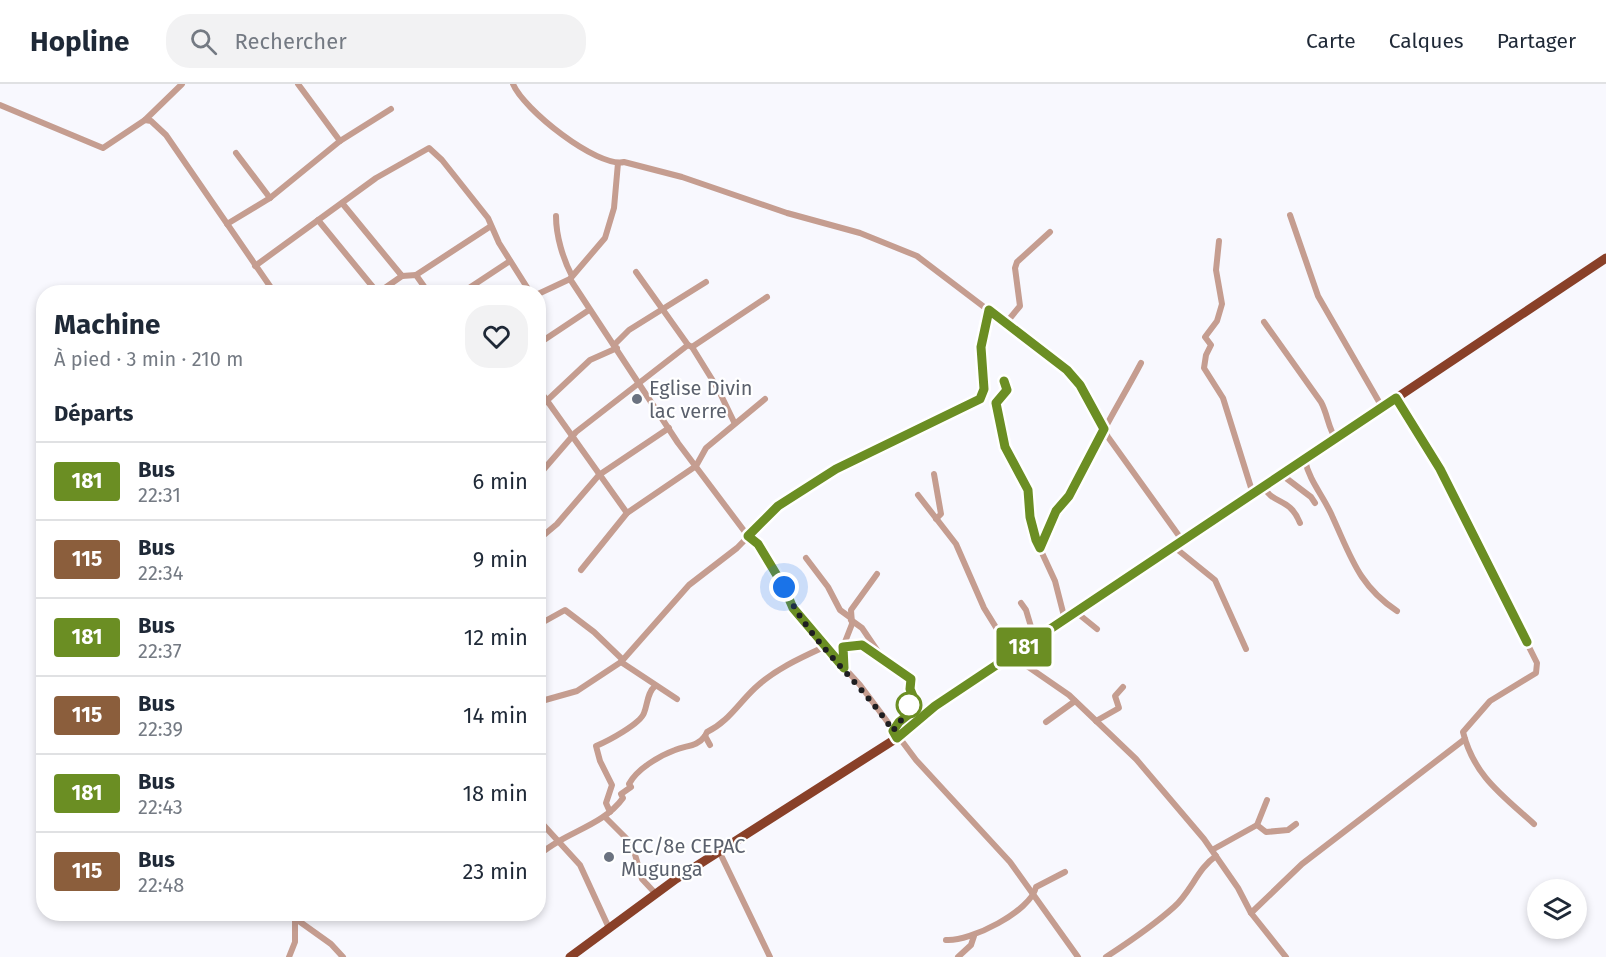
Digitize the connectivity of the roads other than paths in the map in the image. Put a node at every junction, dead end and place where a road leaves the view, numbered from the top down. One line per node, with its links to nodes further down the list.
1 (182, 84): 6 (street)
2 (298, 84): 7 (street)
3 (513, 84): 9 (street)
4 (0, 105): 6 (street)
5 (392, 109): 7 (street)
6 (145, 120): 15 (street)
7 (340, 141): 10 (street)
8 (236, 153): 10 (street)
9 (618, 163): 25 (street); 37 (street)
10 (270, 198): 15 (street)
11 (342, 203): 14 (street); 16 (street); 24 (street)
12 (1290, 215): 49 (street)
13 (556, 216): 25 (street)
14 (318, 220): 21 (street); 28 (street)
15 (227, 224): 21 (street)
16 (491, 226): 20 (street); 23 (street)
17 (1050, 232): 39 (street)
18 (1219, 241): 62 (street)
19 (1606, 258): 46 (highway)
20 (510, 261): 31 (street); 32 (street)
21 (255, 266): 27 (street)
22 (636, 272): 35 (street)
23 (416, 275): 24 (street); 30 (street)
24 (402, 276): 29 (street)
25 (571, 278): 33 (street); 36 (street)
26 (706, 282): 35 (street)
27 (269, 285)
28 (372, 285)
29 (388, 285)
30 (423, 285)
31 (474, 285)
32 (525, 285)
33 (546, 290)
34 (767, 297): 41 (street)
35 (662, 308): 41 (street); 42 (street)
36 (589, 310): 40 (street); 42 (street)
37 (989, 310): 39 (street); 69 (street)
38 (1264, 322): 54 (street)
39 (1006, 323): 52 (street)
40 (546, 339)
41 (690, 346): 45 (street); 50 (street)
42 (615, 347): 45 (street); 47 (street)
43 (1141, 363): 52 (street)
44 (1004, 381): 71 (street)
45 (638, 382): 51 (street); 53 (street)
46 (1396, 398): 49 (highway); 99 (street)
47 (547, 399): 53 (street)
48 (765, 399): 50 (street)
49 (1382, 407): 54 (highway)
50 (734, 422): 56 (street)
51 (669, 428): 56 (street); 59 (street)
52 (1104, 429): 70 (street); 71 (street)
53 (573, 437): 57 (street); 59 (street)
54 (1336, 439): 55 (highway)
55 (1305, 460): 60 (highway); 76 (street)
56 (696, 466): 65 (street); 69 (street)
57 (546, 467)
58 (934, 474): 66 (street)
59 (599, 475): 65 (street); 68 (street)
60 (1282, 475): 61 (highway); 64 (street)
61 (1264, 487): 62 (highway); 67 (street)
62 (1253, 494): 70 (highway)
63 (918, 495): 66 (street)
64 (1315, 504)
65 (627, 513): 73 (street)
66 (936, 519): 87 (street)
67 (1300, 523)
68 (546, 533)
69 (748, 536): 83 (street); 88 (street)
70 (1178, 543): 77 (highway); 85 (street)
71 (1040, 548): 79 (street)
72 (806, 558): 78 (street)
73 (581, 570)
74 (877, 574): 78 (street)
75 (1022, 603): 82 (street)
76 (1397, 611)
77 (1076, 612): 79 (highway); 81 (street)
78 (851, 619): 84 (street); 86 (street)
79 (1065, 620): 82 (highway)
80 (546, 621): 88 (street)
81 (1097, 629)
82 (1035, 640): 87 (highway)
83 (824, 647): 89 (street); 98 (street)
84 (843, 647): 86 (street); 89 (street)
85 (1246, 649)
86 (880, 656): 97 (street)
87 (1009, 657): 94 (street); 97 (highway)
88 (621, 661): 90 (street); 93 (street)
89 (844, 668): 97 (street)
90 (655, 686): 92 (street); 102 (street)
91 (1123, 687): 95 (street)
92 (677, 699)
93 (546, 700)
94 (1075, 701): 95 (street); 96 (street)
95 (1096, 721): 110 (street)
96 (1046, 722)
97 (895, 734): 109 (highway); 113 (street)
98 (705, 736): 100 (street); 102 (street)
99 (1465, 739): 104 (street); 114 (street)
100 (710, 745)
101 (1267, 800): 105 (street)
102 (608, 815): 107 (street); 112 (street)
103 (1296, 824): 105 (street)
104 (1534, 824)
105 (1257, 825): 110 (street)
106 (546, 827): 107 (street)
107 (560, 842): 108 (street); 117 (street)
108 (546, 849)
109 (719, 851): 112 (highway); 123 (street)
110 (1214, 853): 114 (street); 126 (street)
111 (1065, 872): 113 (street)
112 (655, 893): 117 (highway)
113 (1034, 895): 118 (street); 125 (street)
114 (1251, 913): 127 (street)
115 (293, 921): 120 (street)
116 (299, 921): 121 (street)
117 (609, 928): 122 (highway)
118 (974, 936): 119 (street); 124 (street)
119 (946, 940)
120 (289, 957)
121 (343, 957)
122 (570, 957)
123 (770, 957)
124 (958, 957)
125 (1078, 957)
126 (1106, 957)
127 (1286, 957)

